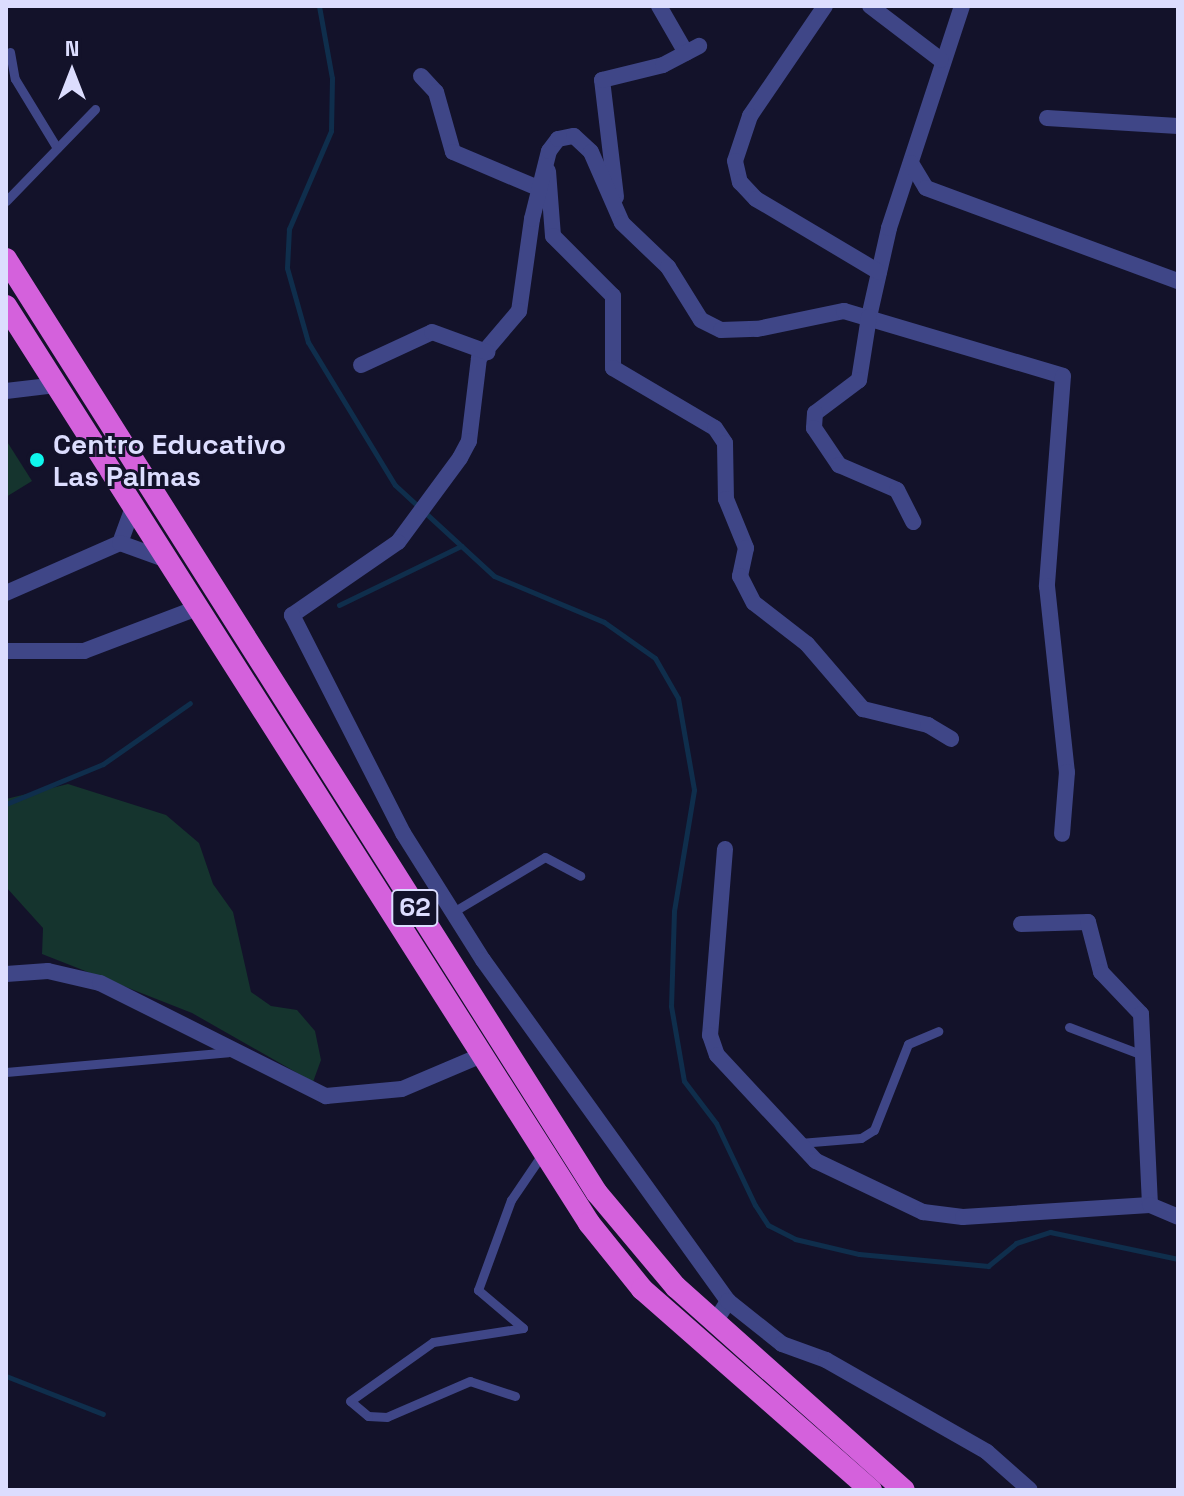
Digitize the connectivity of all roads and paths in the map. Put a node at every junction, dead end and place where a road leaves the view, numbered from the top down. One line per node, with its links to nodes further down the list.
1 (659, 6): 16 (street)
2 (825, 6): 18 (street)
3 (870, 6): 6 (street)
4 (962, 6): 6 (street)
5 (10, 52): 11 (lane)
6 (941, 60): 13 (street)
7 (421, 76): 14 (street)
8 (95, 109): 11 (lane)
9 (1047, 118): 10 (street)
10 (1178, 126)
11 (57, 148): 15 (lane)
12 (547, 161): 14 (street); 16 (street); 33 (street)
13 (911, 163): 18 (street); 19 (street)
14 (538, 188): 22 (street)
15 (6, 201)
16 (617, 213): 21 (street)
17 (6, 259): 51 (highway, 62)
18 (879, 272): 21 (street)
19 (1178, 281)
20 (6, 306): 24 (highway, 62)
21 (869, 317): 27 (street); 34 (street)
22 (487, 352): 23 (street); 37 (street)
23 (361, 365)
24 (56, 385): 25 (street); 26 (highway, 62)
25 (6, 391)
26 (133, 507): 28 (street); 29 (highway, 62)
27 (913, 522)
28 (120, 543): 29 (street); 30 (street)
29 (167, 560): 31 (highway, 62)
30 (6, 593)
31 (197, 608): 32 (street); 44 (highway, 62)
32 (6, 651)
33 (951, 739)
34 (1062, 834)
35 (725, 849): 46 (street)
36 (580, 876): 37 (lane)
37 (453, 912): 50 (street)
38 (1021, 924): 43 (street)
39 (6, 974): 42 (street)
40 (1069, 1027): 43 (lane)
41 (938, 1031): 46 (lane)
42 (228, 1052): 44 (street); 45 (lane)
43 (1140, 1054): 48 (street)
44 (482, 1055): 47 (highway, 62)
45 (6, 1072)
46 (800, 1143): 48 (street)
47 (543, 1153): 52 (lane); 53 (highway, 62)
48 (1150, 1205): 49 (street)
49 (1178, 1217)
50 (728, 1301): 51 (street); 55 (street)
51 (715, 1322): 54 (highway, 62)
52 (515, 1396)
53 (871, 1490)
54 (904, 1490)
55 (1030, 1490)

